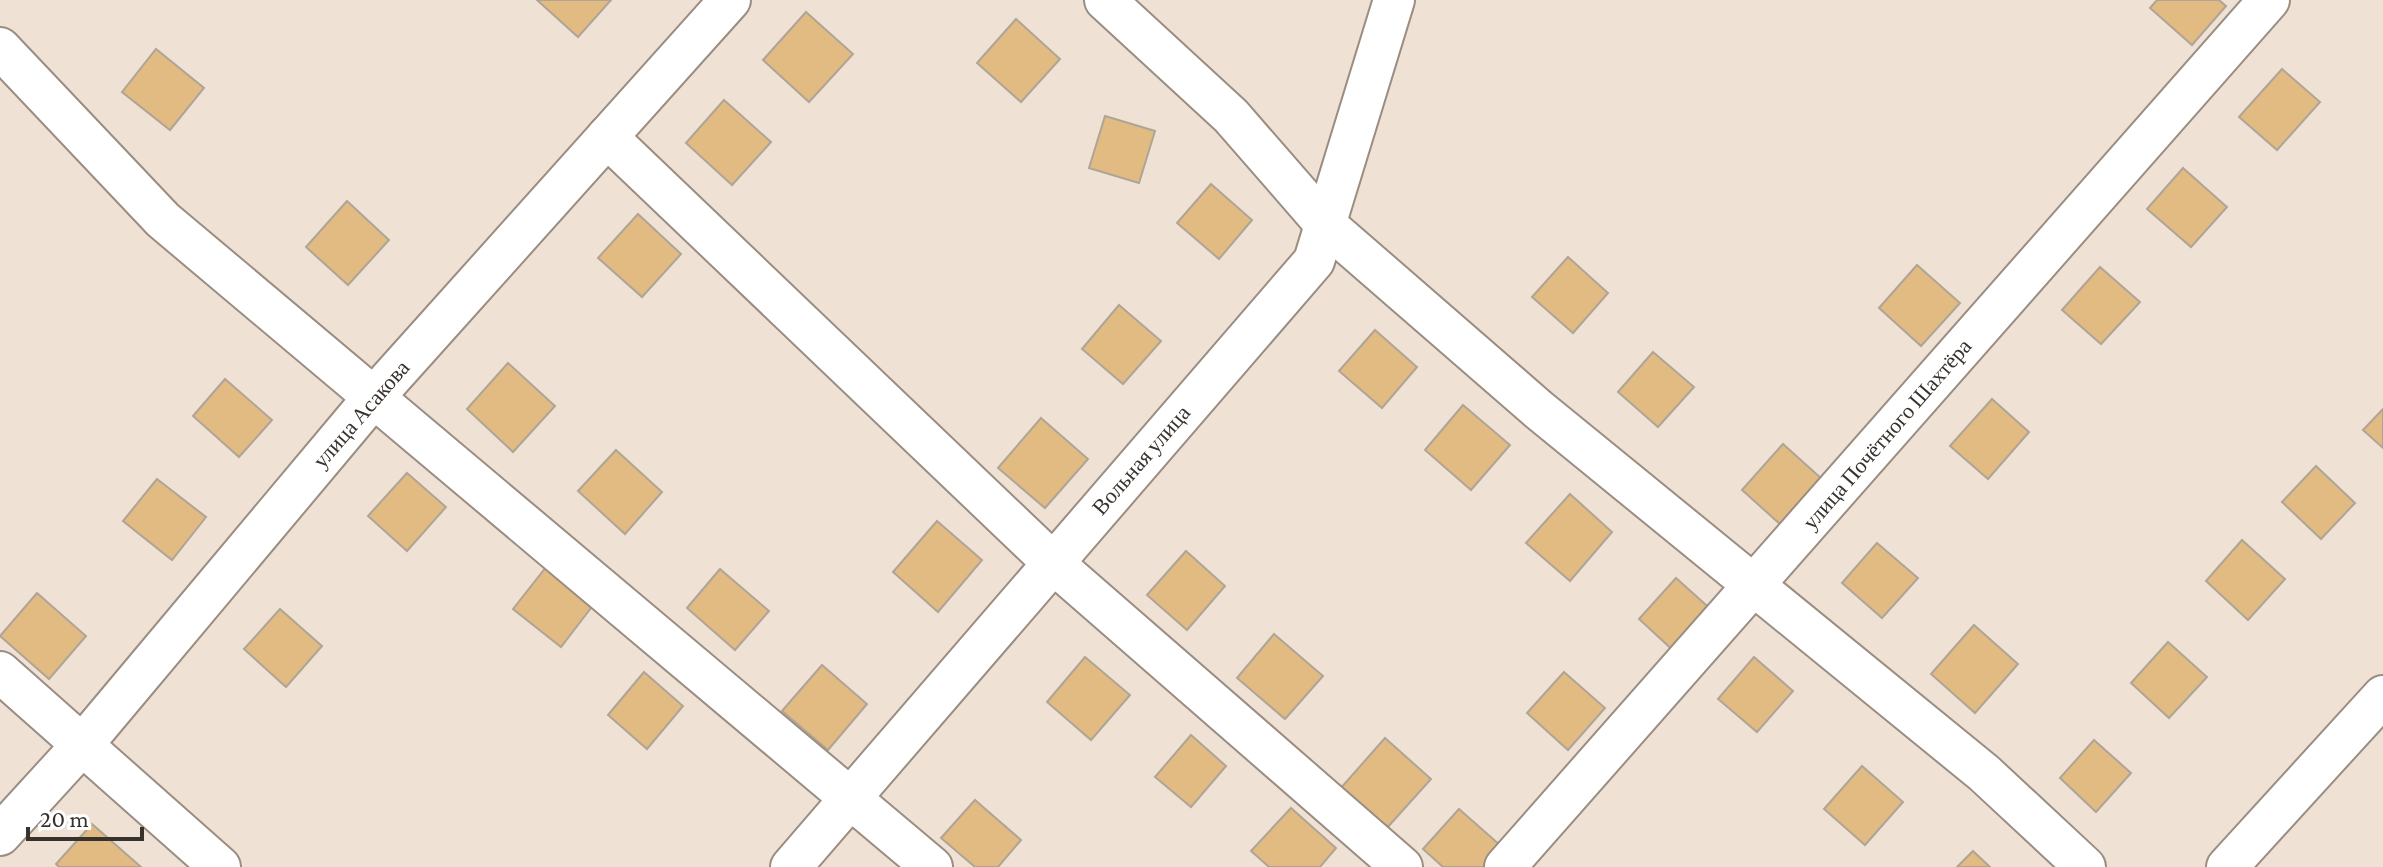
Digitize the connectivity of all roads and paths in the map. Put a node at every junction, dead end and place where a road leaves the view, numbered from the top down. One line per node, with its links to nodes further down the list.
1 (730, 0): 6 (street, улица Асакова)
2 (1105, 0): 7 (street)
3 (1394, 0): 7 (street, Вольная улица)
4 (2269, 0): 10 (street, улица Почётного Шахтёра)
5 (0, 48): 8 (street)
6 (607, 137): 8 (street, улица Асакова); 9 (street)
7 (1325, 224): 9 (street, Вольная улица); 10 (street)
8 (373, 398): 13 (street, улица Асакова); 14 (street)
9 (1053, 563): 14 (street, Вольная улица); 19 (street)
10 (1754, 584): 20 (street, улица Почётного Шахтёра); 21 (street)
11 (0, 672): 13 (street)
12 (2383, 696): 22 (street)
13 (83, 744): 15 (street, улица Асакова); 16 (street)
14 (852, 797): 17 (street, Вольная улица); 18 (street)
15 (0, 835)
16 (220, 867)
17 (791, 867)
18 (932, 867)
19 (1402, 867)
20 (1505, 867)
21 (2085, 867)
22 (2227, 867)

